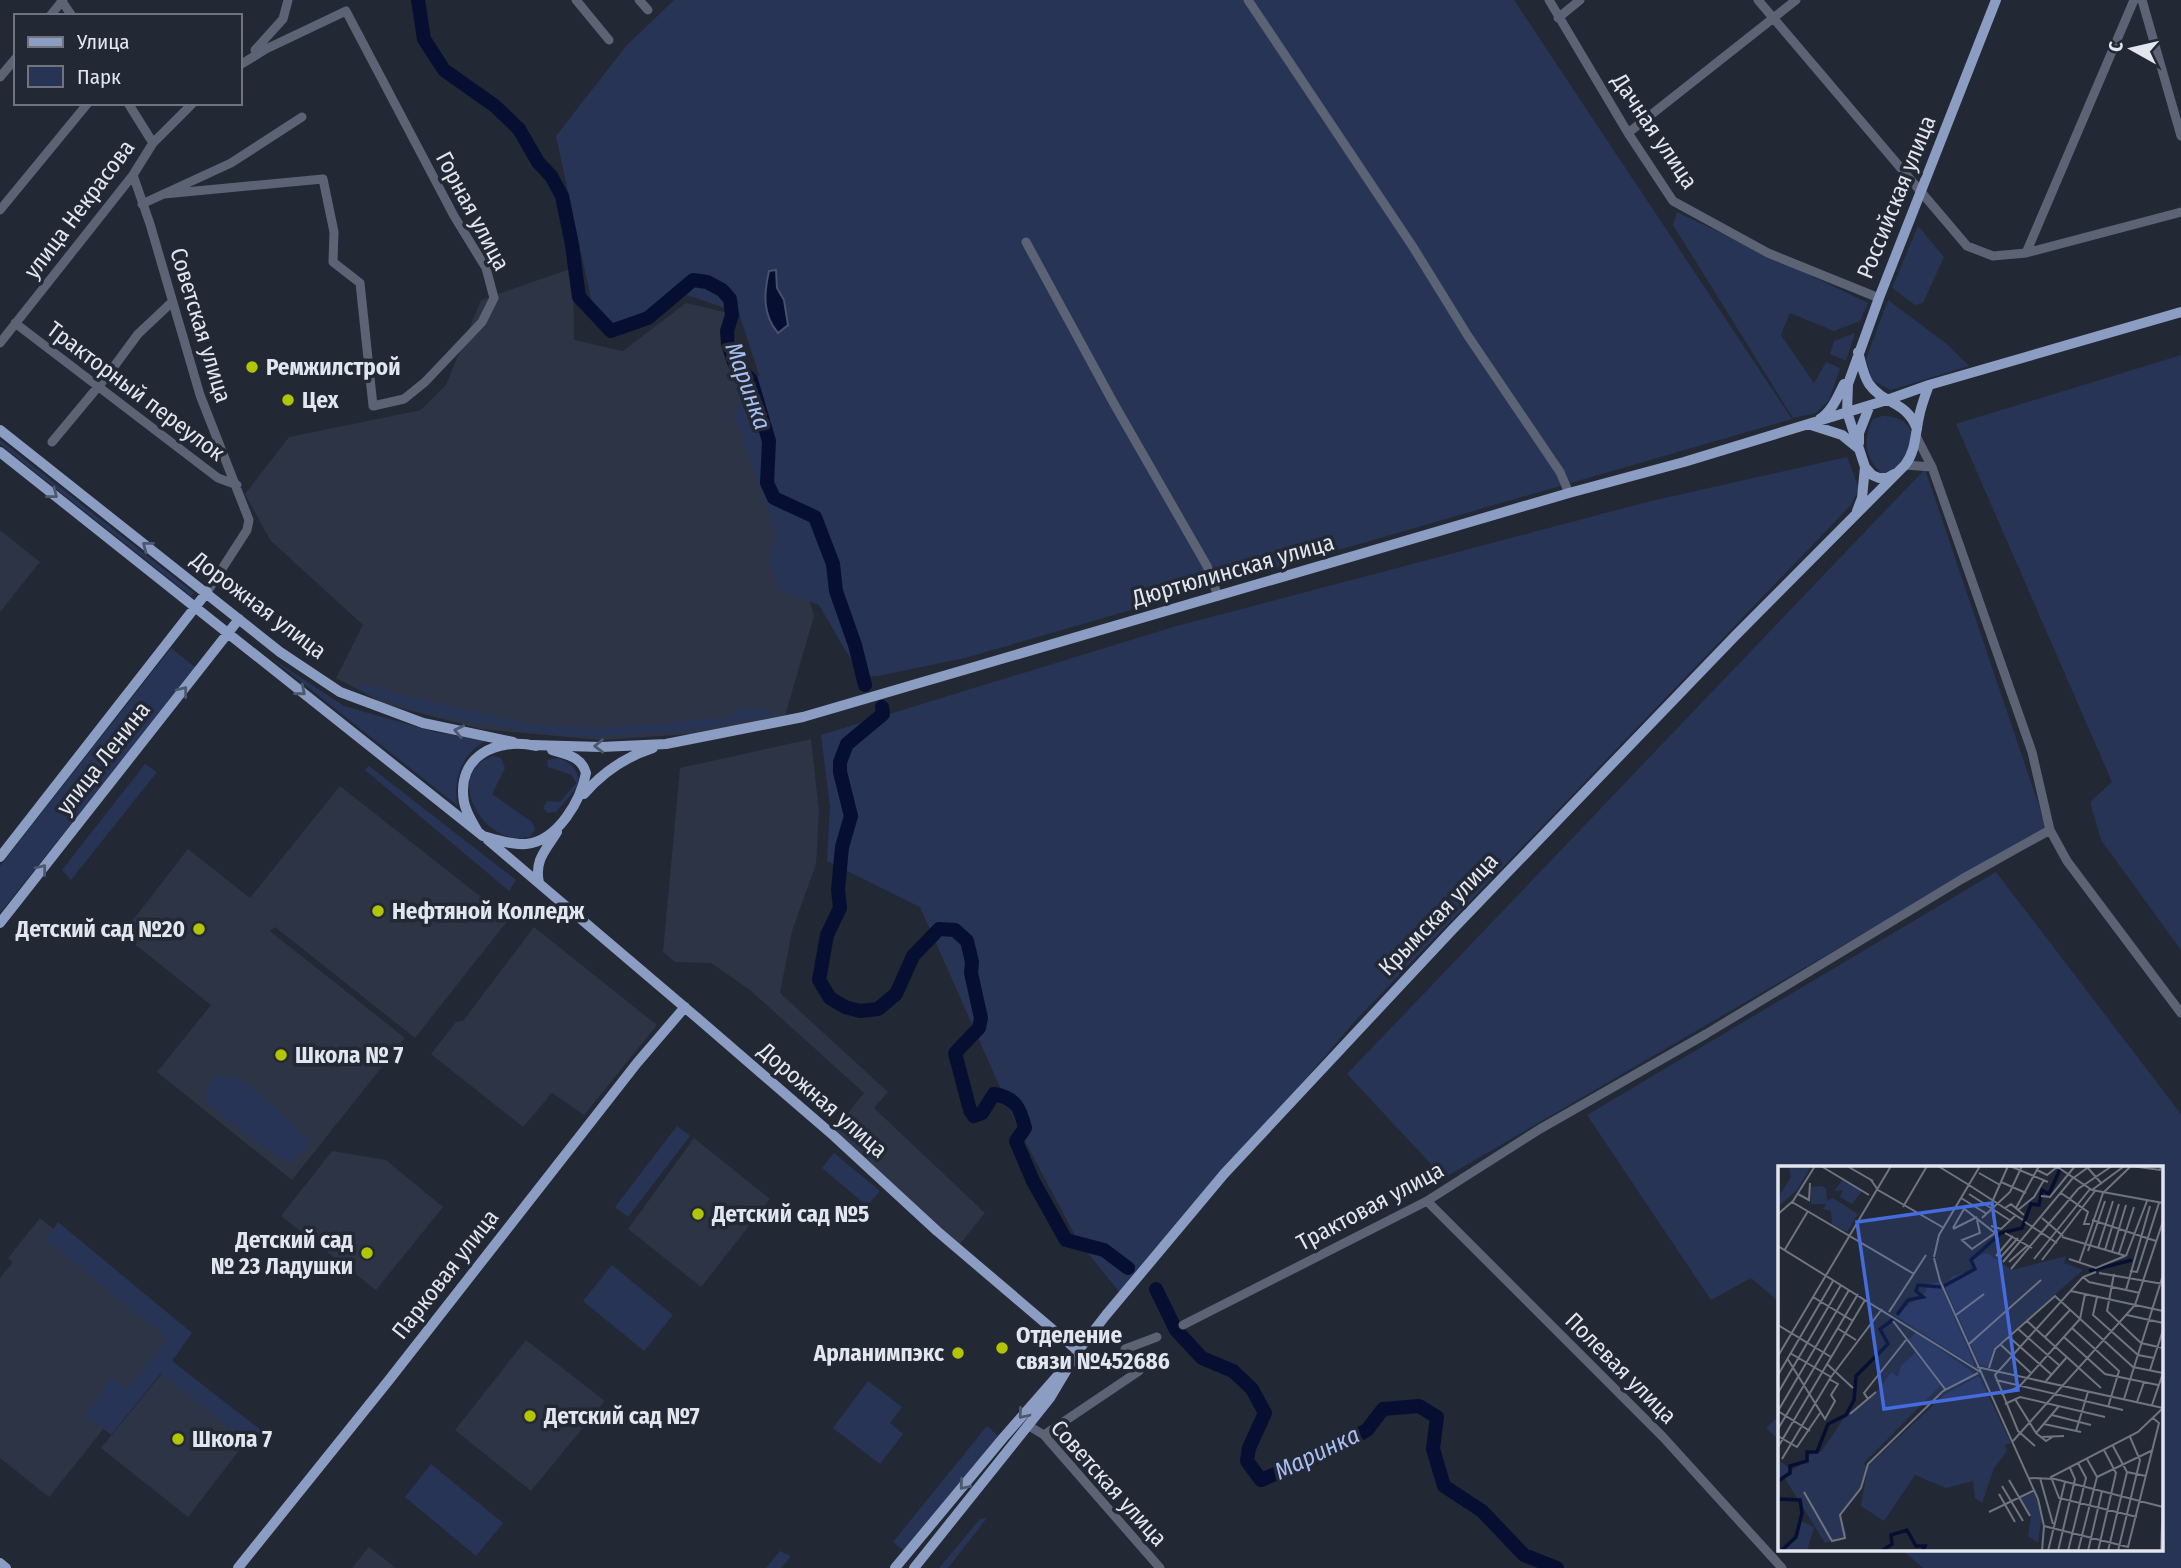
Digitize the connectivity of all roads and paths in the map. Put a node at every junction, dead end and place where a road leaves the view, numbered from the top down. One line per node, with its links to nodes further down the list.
1 (288, 0): 17 (street)
2 (576, 0): 15 (street)
3 (639, 0): 12 (street)
4 (1248, 0): 57 (street)
5 (1549, 0): 13 (street, Дачная улица)
6 (1580, 0): 13 (street)
7 (1758, 0): 14 (street)
8 (1796, 0): 14 (street)
9 (1996, 0): 28 (main road, Российская улица)
10 (2134, 0): 34 (street)
11 (2143, 0): 25 (street)
12 (648, 10)
13 (1558, 18): 24 (street, Дачная улица)
14 (1773, 19): 24 (street); 28 (street)
15 (609, 40)
16 (14, 60): 19 (street)
17 (242, 61)
18 (242, 62): 29 (street, Горная улица)
19 (0, 77)
20 (86, 105): 31 (street)
21 (129, 105): 26 (street)
22 (191, 105): 26 (street, улица Некрасова)
23 (302, 117): 29 (street)
24 (1628, 133): 35 (street, Дачная улица)
25 (2181, 136)
26 (153, 143): 27 (street, улица Некрасова)
27 (133, 176): 30 (street, Советская улица); 38 (street, улица Некрасова)
28 (1921, 193): 34 (street); 35 (main road, Российская улица)
29 (164, 194): 30 (street)
30 (142, 204): 36 (street, Советская улица)
31 (0, 210)
32 (2181, 212): 34 (street)
33 (1026, 242): 60 (street)
34 (2026, 253)
35 (1879, 298): 40 (main road, Российская улица)
36 (172, 302): 43 (street); 56 (street, Советская улица)
37 (2181, 312): 42 (main road)
38 (15, 323): 39 (street, улица Некрасова); 43 (street, Тракторный переулок)
39 (0, 343)
40 (1858, 352): 41 (main road, Российская улица); 44 (main road)
41 (1852, 368): 46 (main road, Российская улица); 47 (main road)
42 (1929, 385): 44 (main road); 49 (main road)
43 (98, 387): 50 (street); 56 (street, Тракторный переулок)
44 (1887, 400): 45 (main road); 49 (main road)
45 (1870, 405): 46 (main road, Дюртюлинская улица); 51 (main road)
46 (1847, 412): 47 (main road, Дюртюлинская улица); 51 (main road)
47 (1808, 424): 51 (main road); 57 (main road, Дюртюлинская улица)
48 (0, 430): 59 (main road, Дорожная улица, one-way to 48)
49 (1916, 432): 54 (street); 55 (main road)
50 (52, 442)
51 (1858, 449): 53 (main road)
52 (0, 452): 61 (main road, Дорожная улица, one-way to 61)
53 (1865, 467): 55 (main road); 58 (main road)
54 (1932, 467): 55 (street); 70 (street)
55 (1901, 469): 58 (main road, Крымская улица)
56 (237, 485): 59 (street, Советская улица)
57 (1569, 494): 60 (main road, Дюртюлинская улица)
58 (1854, 516): 80 (main road, Крымская улица)
59 (207, 593): 61 (main road, улица Ленина); 62 (main road, Дорожная улица)
60 (1218, 596): 66 (main road, Дюртюлинская улица)
61 (196, 607): 63 (main road, Дорожная улица); 72 (main road, улица Ленина)
62 (239, 619): 63 (main road, улица Ленина); 64 (main road, Дорожная улица)
63 (229, 632): 65 (main road, Дорожная улица); 74 (main road, улица Ленина, one-way to 63)
64 (280, 652): 65 (main road); 67 (main road, Дорожная улица, one-way to 64)
65 (267, 663): 71 (main road, Дорожная улица, one-way to 71)
66 (666, 744): 67 (main road, Дорожная улица, one-way to 67); 68 (main road)
67 (529, 745): 68 (main road); 71 (main road)
68 (575, 804): 69 (main road)
69 (566, 816): 71 (main road); 73 (main road)
70 (2050, 830): 76 (street); 77 (street, Трактовая улица)
71 (481, 834): 73 (main road, Дорожная улица)
72 (0, 856)
73 (539, 883): 75 (main road, Дорожная улица)
74 (0, 923)
75 (685, 1007): 80 (main road, Дорожная улица); 85 (main road, Парковая улица)
76 (2181, 1013)
77 (1427, 1201): 78 (street, Трактовая улица); 89 (street, Полевая улица)
78 (1184, 1325)
79 (1157, 1337): 82 (street)
80 (1076, 1355): 81 (main road); 86 (main road, one-way to 86)
81 (1029, 1426): 82 (street, Советская улица); 87 (main road)
82 (1044, 1435): 88 (street, Советская улица)
83 (0, 1563): 84 (main road)
84 (6, 1568)
85 (238, 1568)
86 (895, 1568)
87 (914, 1568)
88 (1160, 1568)
89 (1782, 1568)

